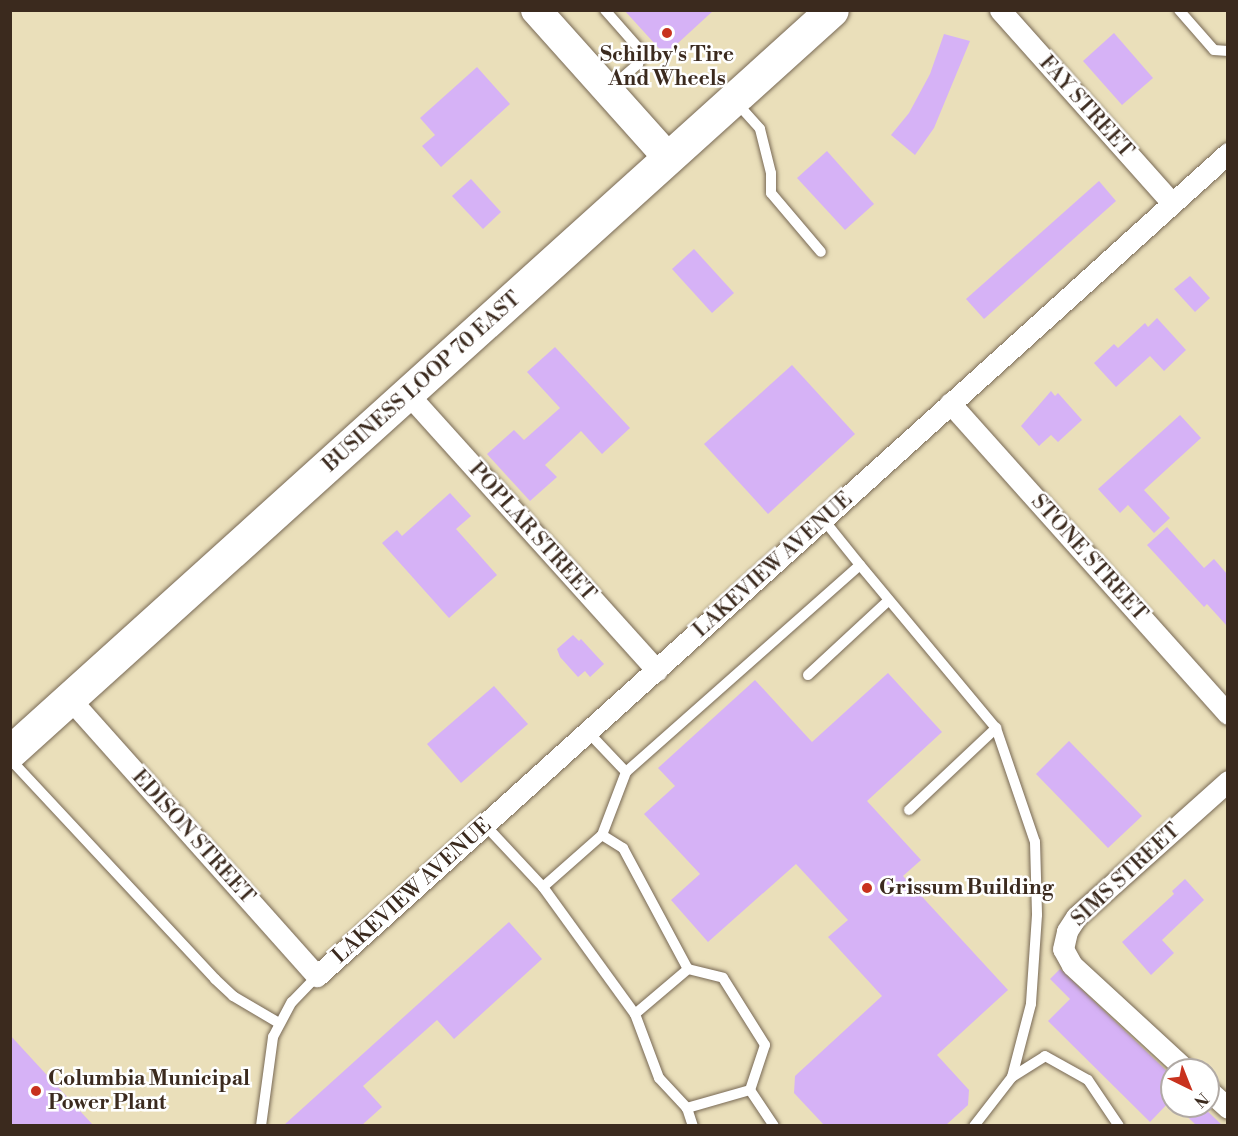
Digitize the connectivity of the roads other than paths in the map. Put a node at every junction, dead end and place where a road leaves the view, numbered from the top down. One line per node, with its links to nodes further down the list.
1 (604, 10): 7 (lane)
2 (1000, 10): 11 (street, FAY STREET)
3 (1179, 10): 6 (lane)
4 (538, 11): 7 (main road)
5 (823, 13): 8 (main road, BUSINESS LOOP 70 EAST)
6 (1227, 51)
7 (608, 90): 10 (main road)
8 (734, 99): 10 (main road, BUSINESS LOOP 70 EAST); 12 (lane)
9 (1227, 153): 11 (street, LAKEVIEW AVENUE)
10 (669, 159): 13 (main road, BUSINESS LOOP 70 EAST)
11 (1172, 203): 14 (street, LAKEVIEW AVENUE)
12 (821, 252)
13 (408, 394): 18 (street, POPLAR STREET); 20 (main road, BUSINESS LOOP 70 EAST)
14 (950, 403): 15 (street, LAKEVIEW AVENUE); 21 (street, STONE STREET)
15 (823, 519): 16 (lane); 18 (street, LAKEVIEW AVENUE)
16 (860, 565): 17 (lane); 26 (lane)
17 (890, 600): 19 (lane); 22 (lane)
18 (657, 670): 23 (street, LAKEVIEW AVENUE)
19 (808, 675)
20 (70, 699): 24 (main road, BUSINESS LOOP 70 EAST); 33 (street, EDISON STREET)
21 (1227, 714)
22 (996, 728): 28 (lane); 37 (lane)
23 (588, 732): 26 (lane); 29 (street, LAKEVIEW AVENUE)
24 (10, 752)
25 (10, 759): 35 (lane)
26 (626, 772): 30 (lane)
27 (1227, 781): 36 (street, SIMS STREET)
28 (909, 810)
29 (485, 825): 31 (lane); 33 (street, LAKEVIEW AVENUE)
30 (602, 835): 31 (lane); 32 (lane)
31 (543, 887): 34 (lane)
32 (687, 969): 34 (lane); 38 (lane)
33 (317, 976): 35 (lane)
34 (635, 1014): 39 (lane)
35 (279, 1023): 40 (lane)
36 (1173, 1058)
37 (1012, 1077): 43 (lane); 44 (lane)
38 (750, 1090): 39 (lane); 42 (lane)
39 (687, 1108): 41 (lane)
40 (261, 1125)
41 (693, 1125)
42 (774, 1125)
43 (974, 1125)
44 (1119, 1125)

